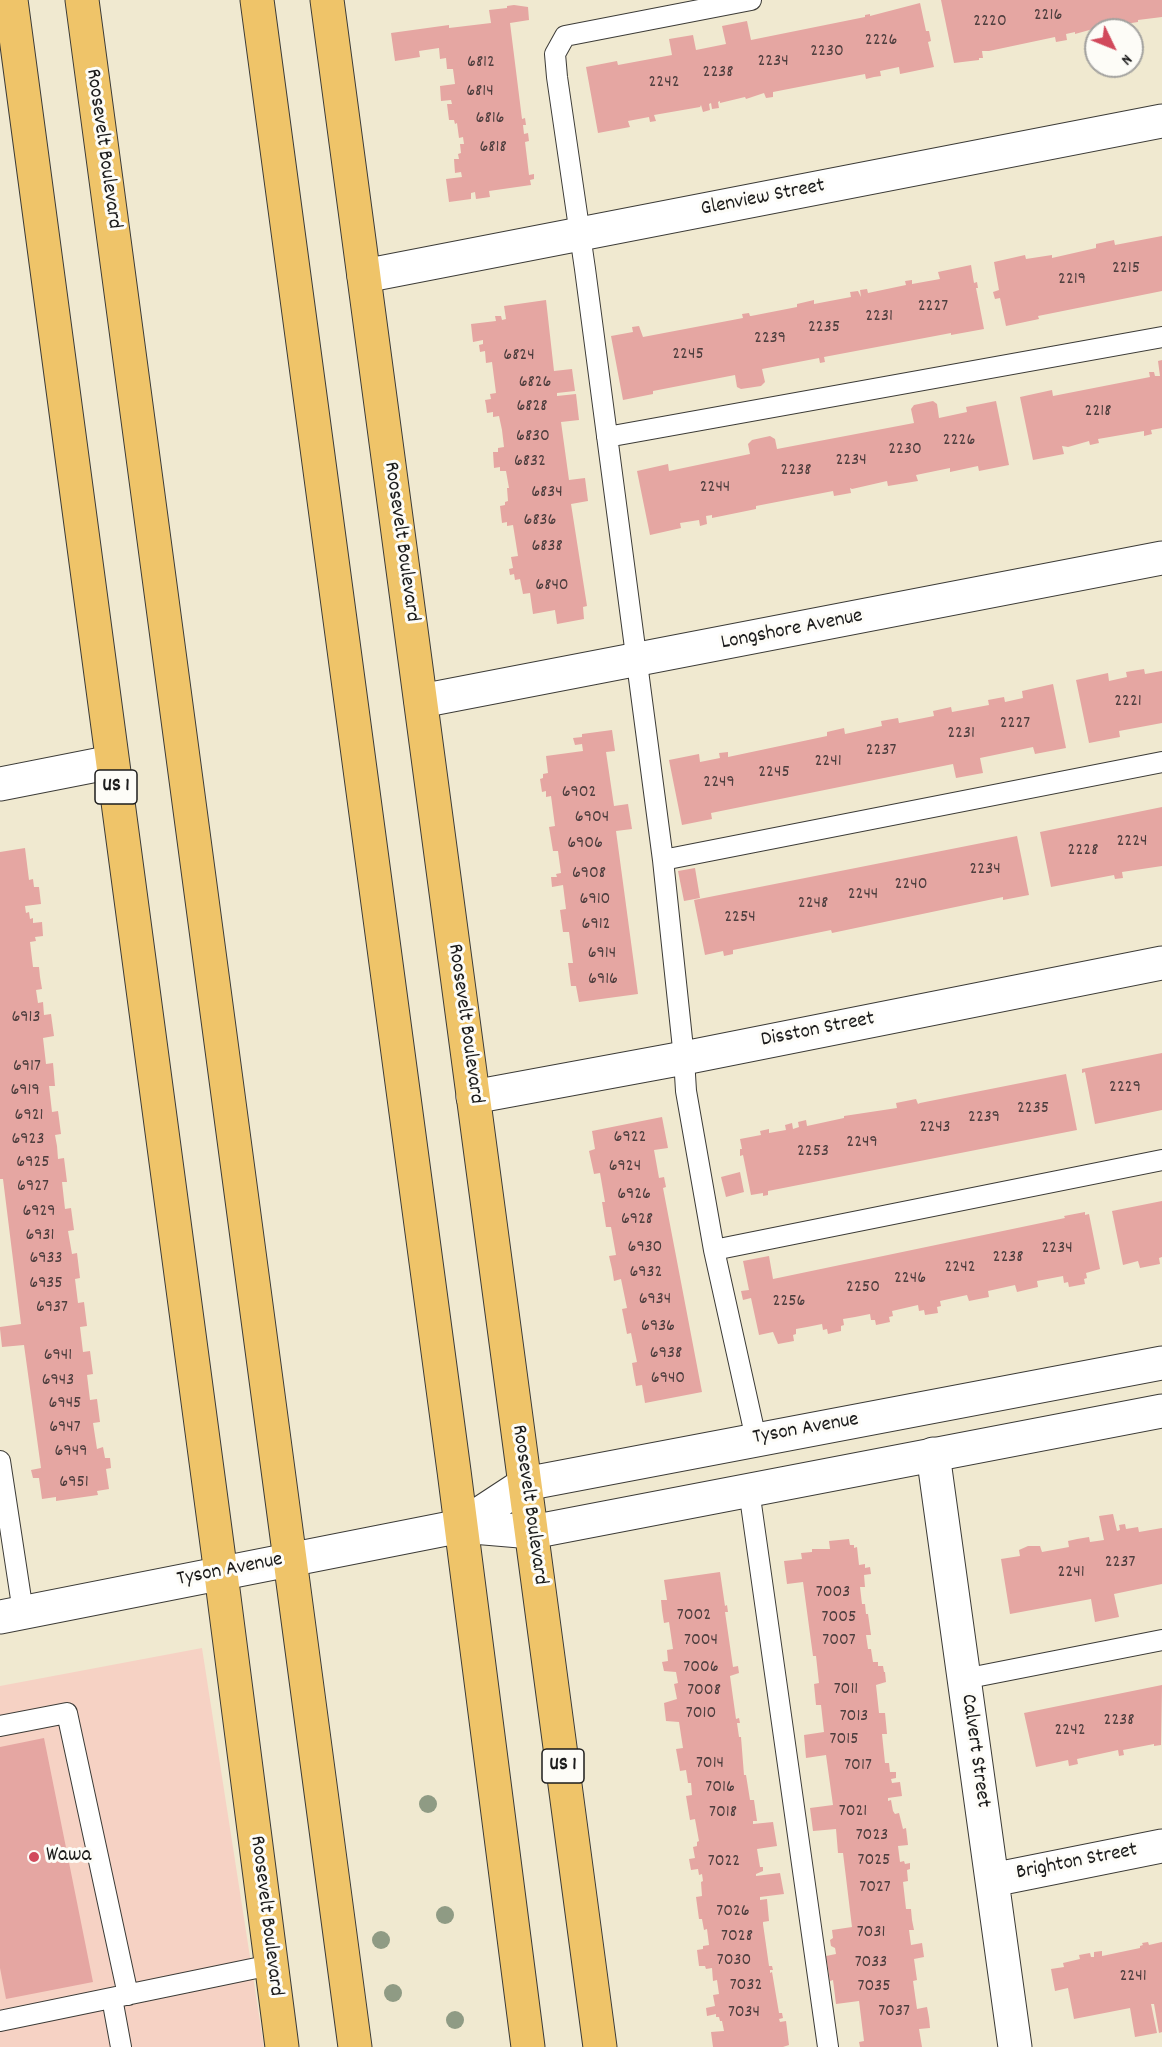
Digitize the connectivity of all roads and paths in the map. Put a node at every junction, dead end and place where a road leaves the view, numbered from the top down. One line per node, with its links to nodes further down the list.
1 (11, 0): 14 (highway, Roosevelt Boulevard / US 1)
2 (82, 0): 34 (highway, Roosevelt Boulevard)
3 (257, 0): 32 (highway)
4 (327, 0): 8 (highway, Roosevelt Boulevard / US 1)
5 (752, 0): 7 (lane)
6 (1162, 121): 7 (street, Glenview Street)
7 (580, 235): 8 (street, Glenview Street); 10 (lane)
8 (364, 276): 13 (highway, Roosevelt Boulevard / US 1)
9 (1162, 337): 10 (lane)
10 (607, 437): 12 (lane)
11 (1162, 558): 12 (street, Longshore Avenue)
12 (637, 661): 13 (street, Longshore Avenue); 17 (lane)
13 (421, 701): 20 (highway, Roosevelt Boulevard / US 1)
14 (112, 762): 16 (street); 35 (highway, Roosevelt Boulevard / US 1)
15 (1162, 762): 17 (lane)
16 (0, 784)
17 (663, 860): 19 (lane)
18 (1162, 963): 19 (street, Disston Street)
19 (684, 1058): 20 (street, Disston Street); 22 (lane)
20 (474, 1097): 30 (highway, Roosevelt Boulevard / US 1)
21 (1162, 1160): 22 (lane)
22 (714, 1250): 27 (lane)
23 (1162, 1363): 24 (street, Tyson Avenue)
24 (1036, 1388): 26 (street); 27 (street, Tyson Avenue)
25 (1162, 1411): 26 (street, Tyson Avenue)
26 (1043, 1432): 28 (street, Tyson Avenue)
27 (756, 1439): 30 (street, Tyson Avenue)
28 (933, 1454): 31 (street, Tyson Avenue); 38 (street, Calvert Street)
29 (0, 1461): 36 (lane)
30 (525, 1484): 32 (street, Tyson Avenue); 33 (highway, Roosevelt Boulevard / US 1)
31 (748, 1490): 33 (street, Tyson Avenue); 52 (lane)
32 (461, 1526): 33 (street, Tyson Avenue); 34 (street, Tyson Avenue); 42 (highway)
33 (532, 1532): 51 (highway, Roosevelt Boulevard / US 1)
34 (290, 1560): 35 (street, Tyson Avenue); 48 (highway, Roosevelt Boulevard)
35 (221, 1574): 36 (street, Tyson Avenue); 43 (highway, Roosevelt Boulevard / US 1)
36 (12, 1615)
37 (1162, 1640): 38 (lane)
38 (964, 1679): 41 (street, Calvert Street)
39 (0, 1726): 44 (lane)
40 (1162, 1846): 41 (street, Brighton Street)
41 (992, 1880): 53 (street, Calvert Street)
42 (513, 1929): 49 (highway); 50 (highway)
43 (271, 1965): 44 (lane); 47 (highway, Roosevelt Boulevard / US 1)
44 (120, 1996): 45 (lane); 46 (lane)
45 (0, 2021)
46 (122, 2047)
47 (282, 2047)
48 (355, 2047)
49 (528, 2047)
50 (548, 2047)
51 (600, 2047)
52 (828, 2047)
53 (1015, 2047)

